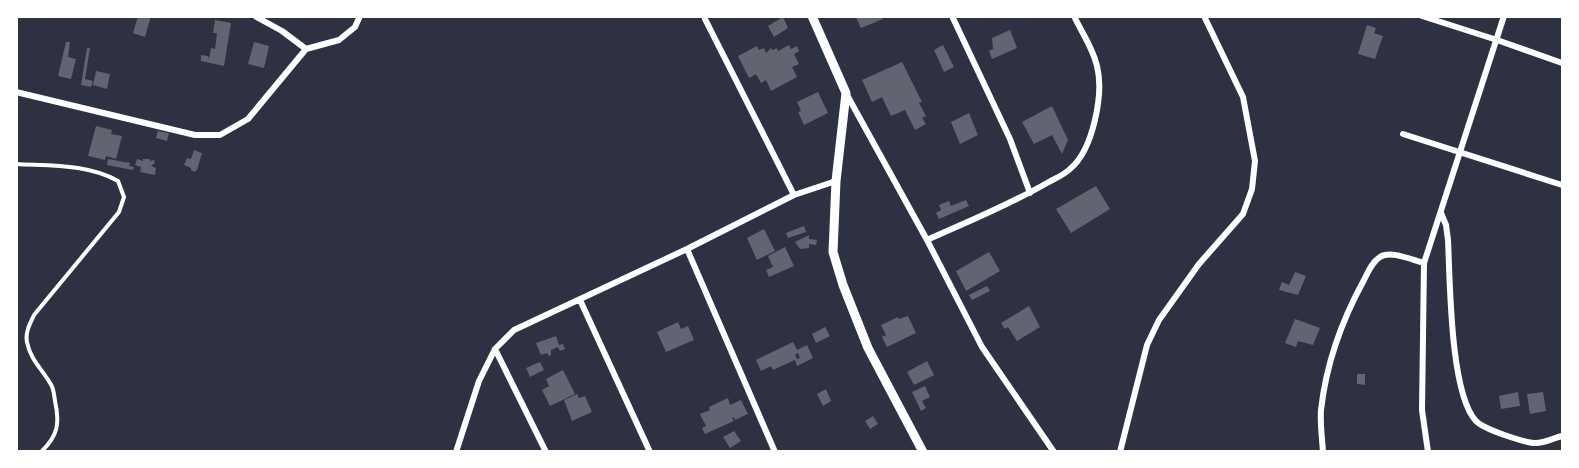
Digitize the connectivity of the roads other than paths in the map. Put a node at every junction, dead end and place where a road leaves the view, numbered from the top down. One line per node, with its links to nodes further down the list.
1 (255, 16): 11 (street)
2 (360, 16): 11 (street)
3 (812, 16): 14 (street)
4 (952, 16): 20 (street)
5 (1074, 16): 20 (street)
6 (1204, 16): 36 (street)
7 (1422, 16): 10 (street)
8 (1504, 16): 10 (street)
9 (705, 19): 21 (street)
10 (1497, 40): 12 (street); 16 (street)
11 (306, 49): 13 (street)
12 (1563, 63)
13 (16, 92)
14 (846, 93): 18 (street); 23 (street)
15 (1403, 134): 16 (street)
16 (1460, 152): 19 (street); 22 (street)
17 (16, 164): 29 (lane)
18 (836, 181): 21 (street); 34 (street)
19 (1563, 185)
20 (1030, 193): 23 (street)
21 (794, 195): 24 (street)
22 (1441, 213): 25 (street); 28 (street)
23 (927, 240): 35 (street)
24 (687, 249): 26 (street); 33 (street)
25 (1424, 263): 37 (street); 38 (street)
26 (580, 300): 27 (street); 32 (street)
27 (495, 350): 30 (street); 31 (street)
28 (1563, 436)
29 (40, 452)
30 (456, 452)
31 (546, 452)
32 (651, 452)
33 (775, 452)
34 (923, 452)
35 (1054, 452)
36 (1120, 452)
37 (1323, 452)
38 (1428, 452)

